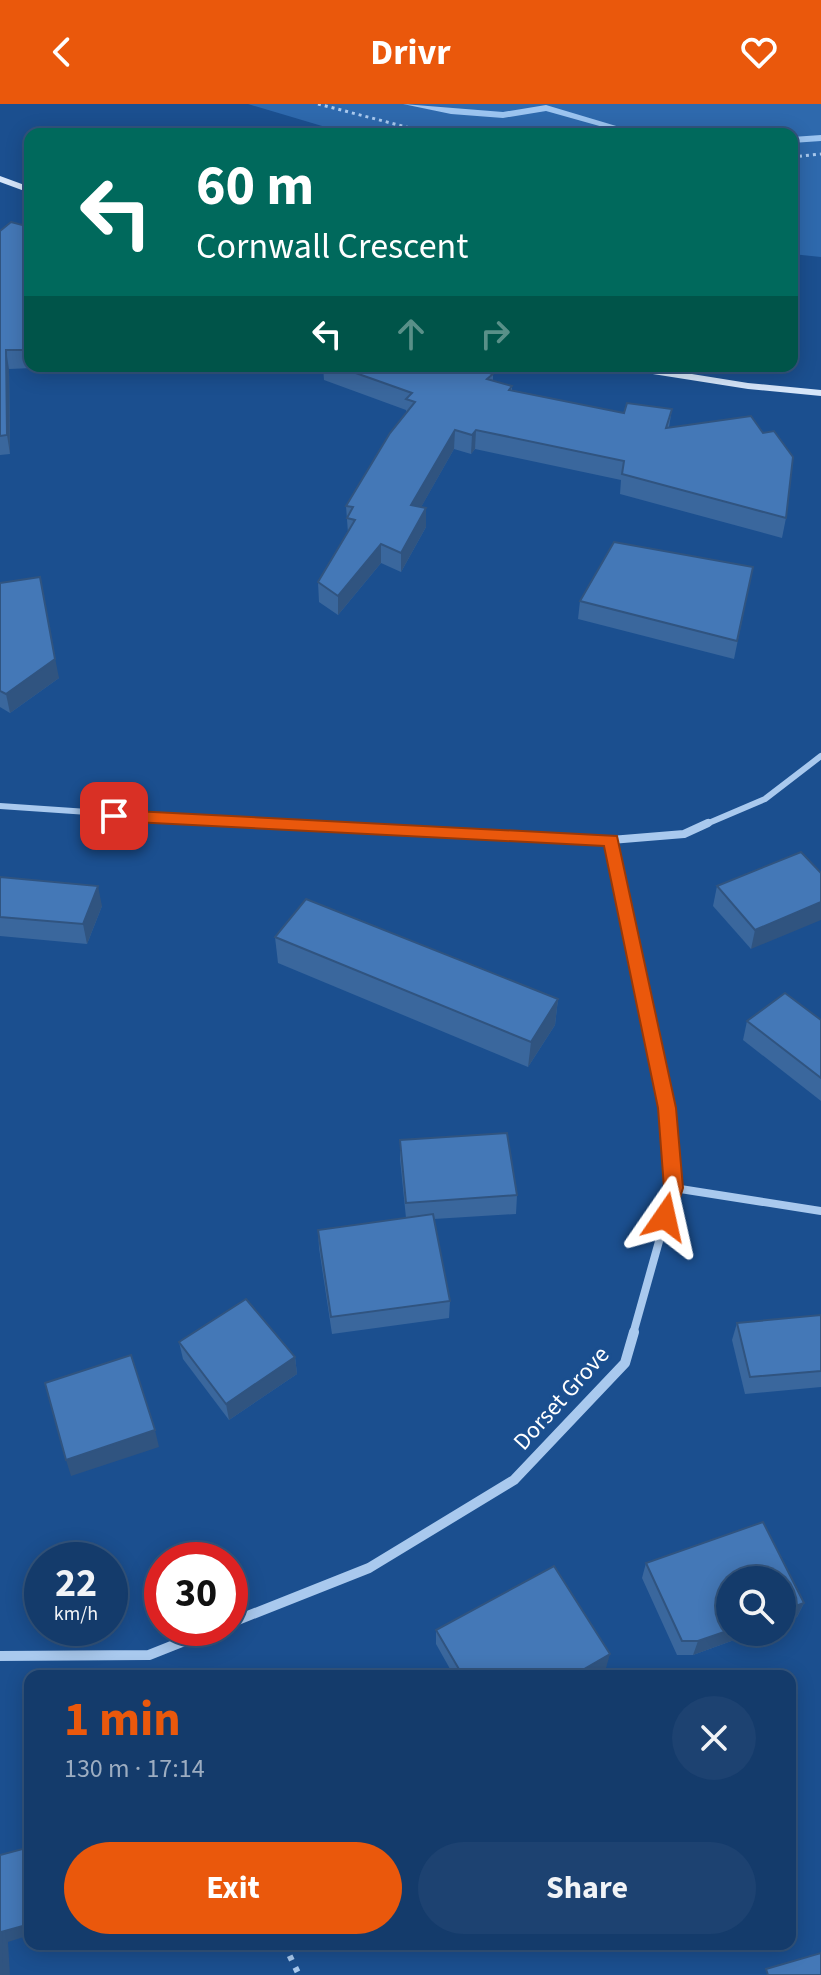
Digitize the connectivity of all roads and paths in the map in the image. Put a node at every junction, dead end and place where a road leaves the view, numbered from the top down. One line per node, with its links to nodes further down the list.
1 (318, 104): 2 (path)
2 (410, 128)
3 (821, 154): 4 (path)
4 (798, 156)
5 (0, 179): 6 (main road)
6 (24, 188)
7 (659, 372): 8 (main road)
8 (821, 393)
9 (821, 756): 11 (street)
10 (0, 806): 11 (street)
11 (611, 840): 12 (street, Dorset Grove)
12 (674, 1188): 13 (street); 14 (street, Dorset Grove)
13 (821, 1211)
14 (248, 1616)
15 (172, 1646): 16 (street)
16 (0, 1656)
17 (287, 1950): 18 (path)
18 (299, 1975)

